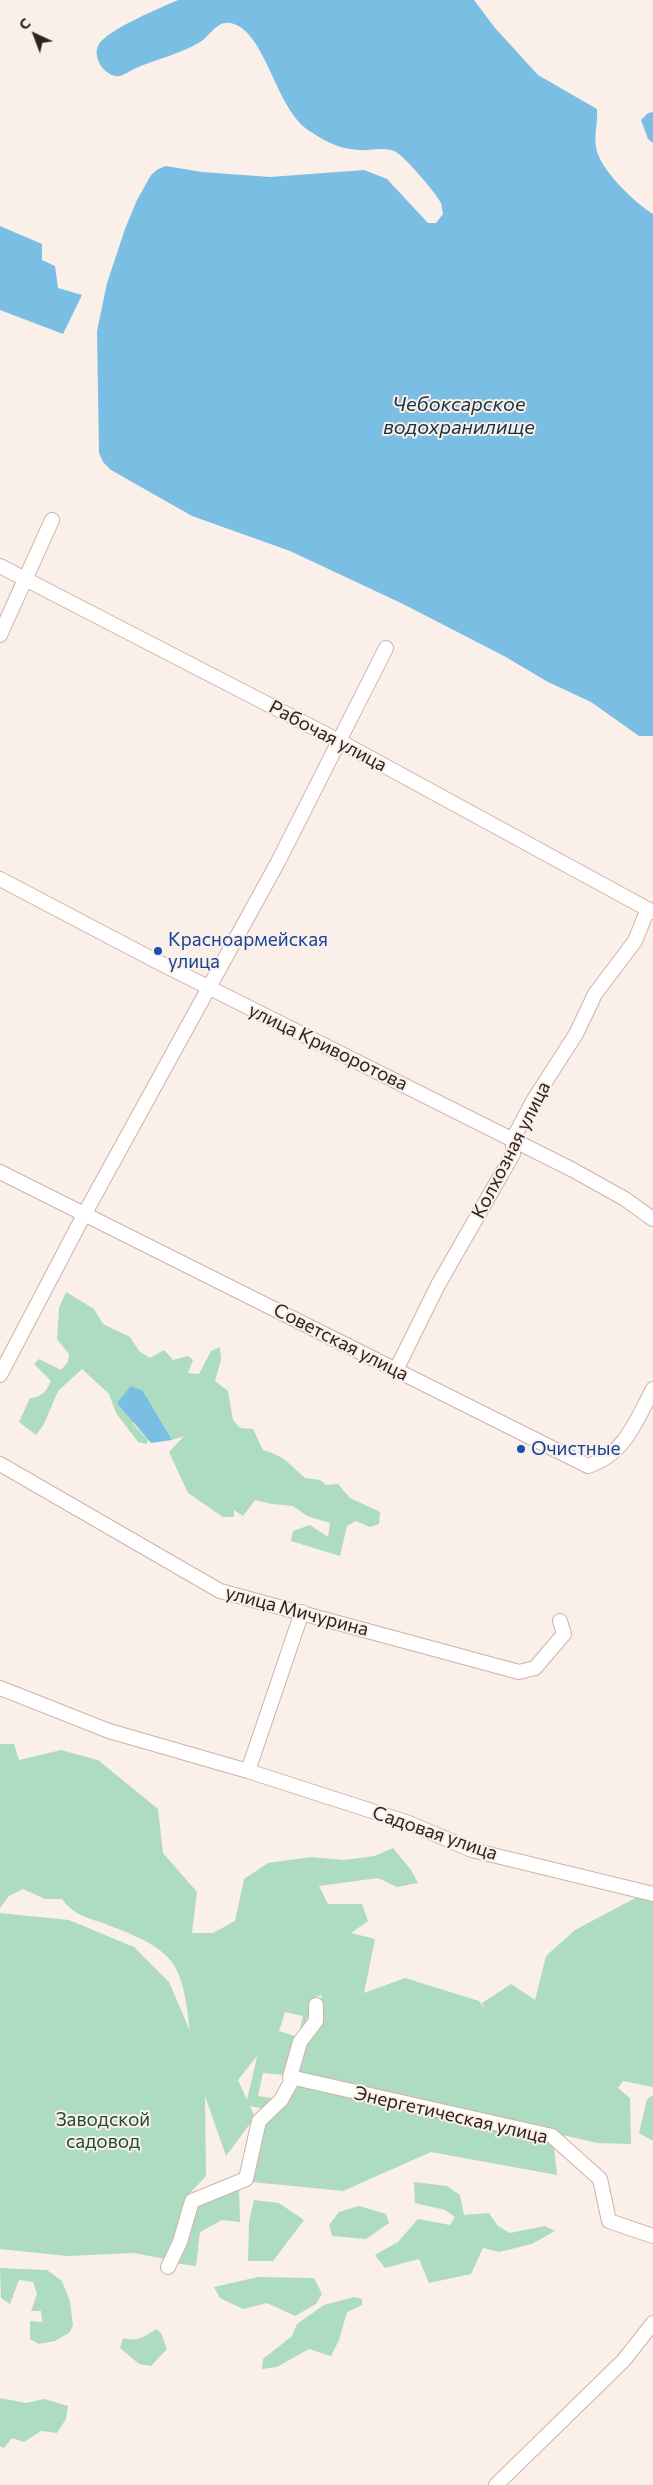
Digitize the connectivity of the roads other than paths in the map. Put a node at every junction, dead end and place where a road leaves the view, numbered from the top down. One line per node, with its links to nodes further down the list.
1 (52, 520): 3 (street)
2 (0, 566): 3 (street, Рабочая улица)
3 (27, 580): 4 (street); 6 (street, Рабочая улица)
4 (0, 635)
5 (386, 648): 6 (street)
6 (338, 741): 8 (street, Рабочая улица); 9 (street)
7 (0, 879): 9 (street, улица Криворотова)
8 (650, 911): 10 (street, Колхозная улица)
9 (209, 988): 10 (street, улица Криворотова); 12 (street)
10 (513, 1139): 13 (street, улица Криворотова); 14 (street, Колхозная улица)
11 (0, 1172): 12 (street, Советская улица)
12 (85, 1214): 14 (street, Советская улица); 15 (street)
13 (653, 1219)
14 (396, 1370): 16 (street, Советская улица)
15 (0, 1375)
16 (653, 1389)
17 (0, 1464): 18 (street, улица Мичурина)
18 (302, 1612): 19 (street, улица Мичурина); 21 (street)
19 (560, 1622)
20 (0, 1688): 21 (street, Садовая улица)
21 (248, 1771): 22 (street, Садовая улица)
22 (653, 1894)
23 (316, 2005): 24 (street)
24 (290, 2077): 25 (street, Энергетическая улица); 26 (street)
25 (653, 2236)
26 (168, 2267)
27 (653, 2323): 28 (street)
28 (496, 2485)

